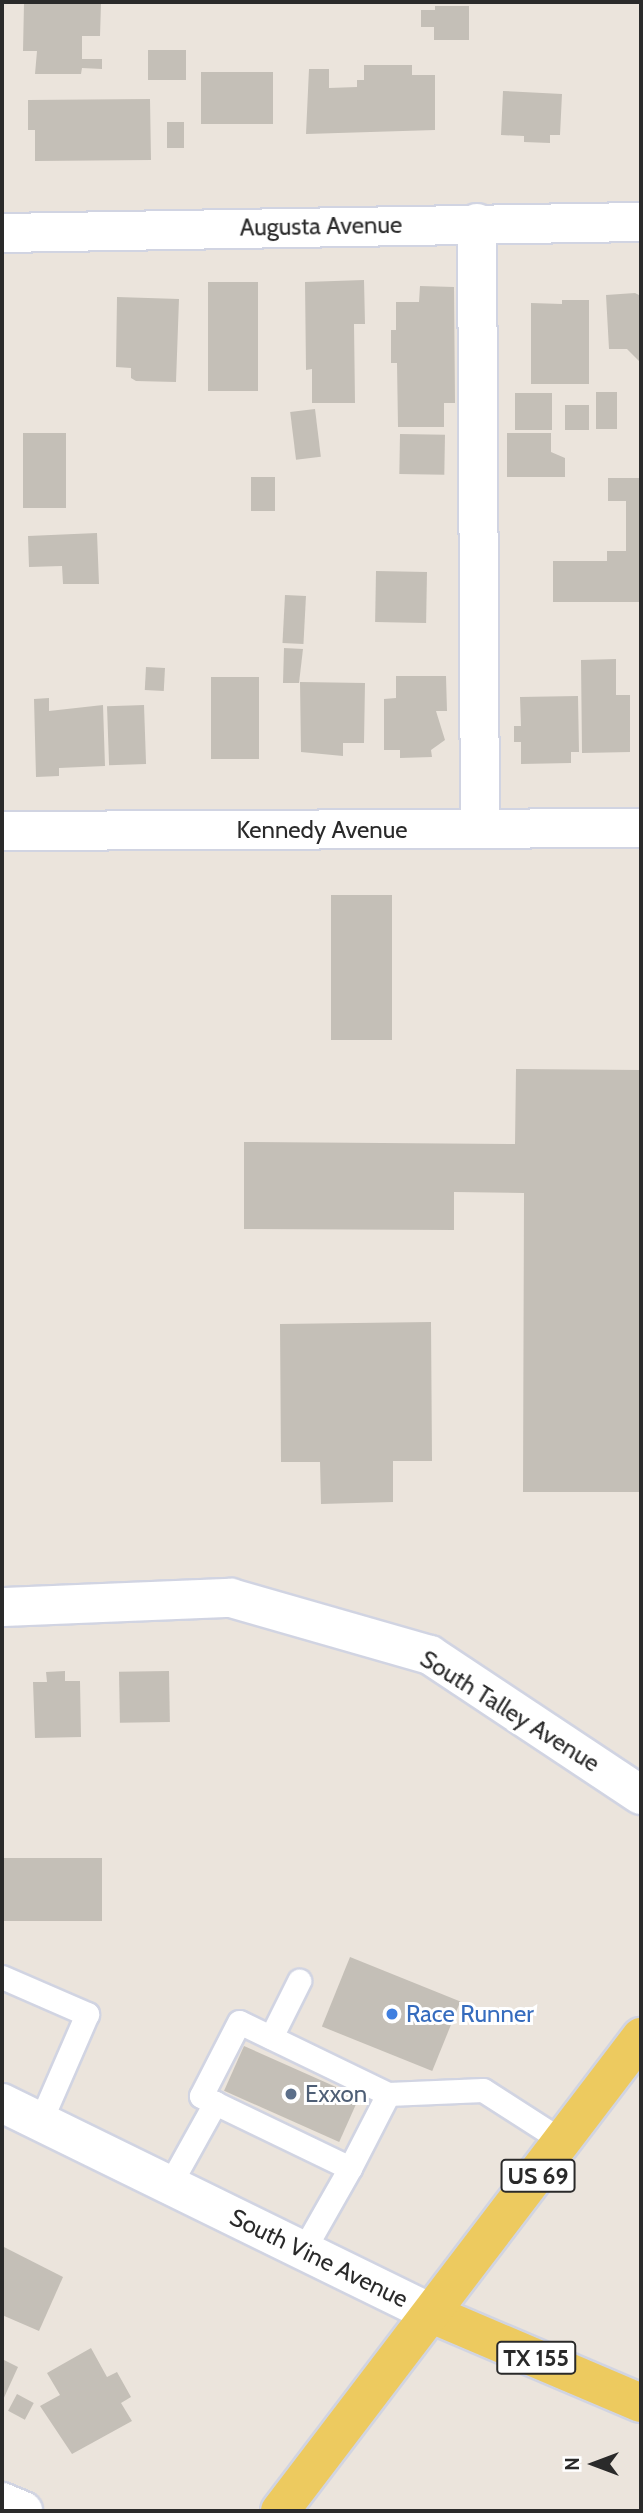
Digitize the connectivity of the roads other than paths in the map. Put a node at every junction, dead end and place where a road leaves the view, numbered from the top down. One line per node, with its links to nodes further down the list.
1 (641, 222): 2 (street, Augusta Avenue)
2 (477, 223): 3 (street, Augusta Avenue); 5 (street)
3 (2, 233)
4 (641, 828): 5 (street, Kennedy Avenue)
5 (480, 829): 6 (street, Kennedy Avenue)
6 (2, 831)
7 (2, 1607): 8 (street, South Talley Avenue)
8 (641, 1795)
9 (2, 1977): 16 (lane)
10 (299, 1981): 11 (lane)
11 (271, 2037): 13 (lane); 14 (lane)
12 (637, 2053): 17 (main road, US 69)
13 (388, 2094): 17 (lane); 18 (lane)
14 (215, 2102): 18 (lane); 19 (lane)
15 (2, 2104): 16 (street, South Vine Avenue)
16 (40, 2122): 19 (street, South Vine Avenue)
17 (564, 2142): 21 (main road, US 69)
18 (350, 2168): 20 (lane)
19 (170, 2185): 20 (street, South Vine Avenue)
20 (304, 2249): 21 (street, South Vine Avenue)
21 (432, 2314): 22 (main road, South Vine Avenue / TX 155); 25 (main road, US 69)
22 (641, 2403)
23 (2, 2502): 24 (street)
24 (23, 2511)
25 (280, 2511)

